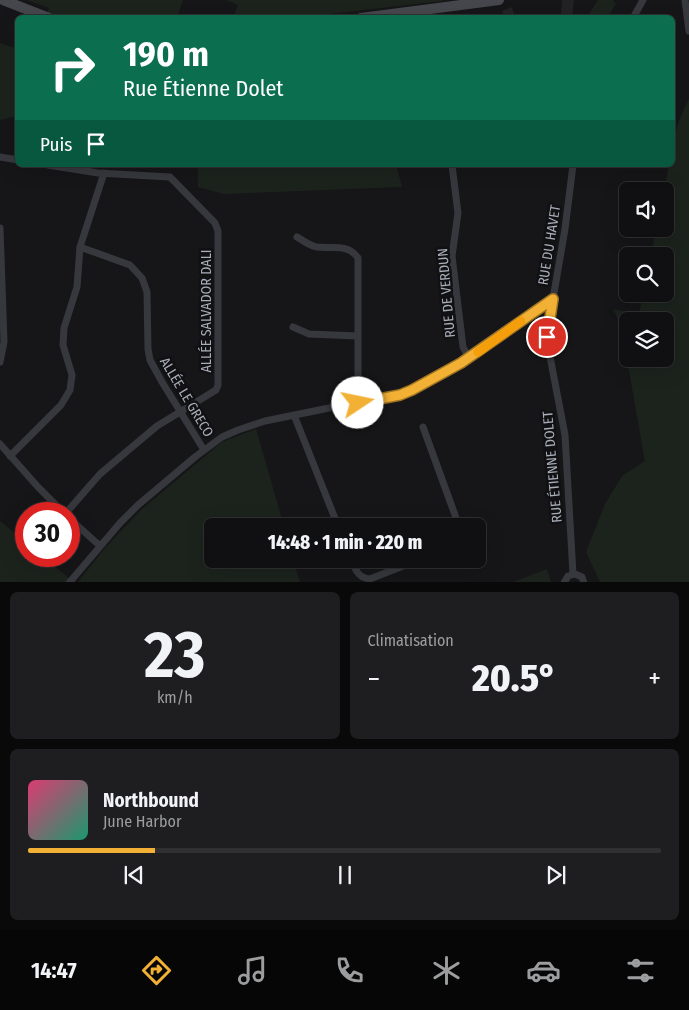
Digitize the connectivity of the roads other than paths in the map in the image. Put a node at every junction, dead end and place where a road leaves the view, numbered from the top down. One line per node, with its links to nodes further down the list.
1 (3, 0): 5 (street)
2 (499, 0): 6 (street)
3 (643, 0): 7 (street)
4 (685, 0): 8 (street)
5 (41, 15)
6 (384, 15)
7 (635, 15)
8 (689, 31)
9 (0, 157): 10 (street)
10 (15, 160)
11 (60, 167): 14 (street, ALLÉE SALVADOR DALI)
12 (452, 167): 21 (street, RUE DE VERDUN)
13 (573, 167): 18 (street, RUE DU HAVET)
14 (104, 174): 17 (street); 24 (street, ALLÉE SALVADOR DALI)
15 (0, 228): 22 (street)
16 (298, 237): 20 (street)
17 (80, 248): 24 (street, ALLÉE LE GRECO); 29 (street)
18 (553, 299): 21 (street, RUE DU HAVET); 38 (street, RUE ÉTIENNE DOLET)
19 (293, 327): 20 (street)
20 (358, 336): 23 (street)
21 (469, 358): 23 (street, RUE DU HAVET)
22 (0, 362)
23 (358, 403): 25 (street, RUE DU HAVET)
24 (180, 412): 28 (street, ALLÉE LE GRECO); 31 (street, ALLÉE SALVADOR DALI)
25 (294, 415): 28 (street, RUE DU HAVET); 32 (street)
26 (423, 427): 33 (street)
27 (0, 444): 29 (street)
28 (204, 450): 35 (street, RUE DU HAVET)
29 (10, 456): 30 (street)
30 (53, 502)
31 (76, 502)
32 (335, 518)
33 (456, 518)
34 (80, 528): 35 (street)
35 (100, 546): 39 (street, RUE DU HAVET)
36 (356, 568): 37 (street)
37 (398, 568)
38 (573, 574): 40 (street); 41 (street)
39 (69, 582)
40 (564, 582)
41 (584, 582)

